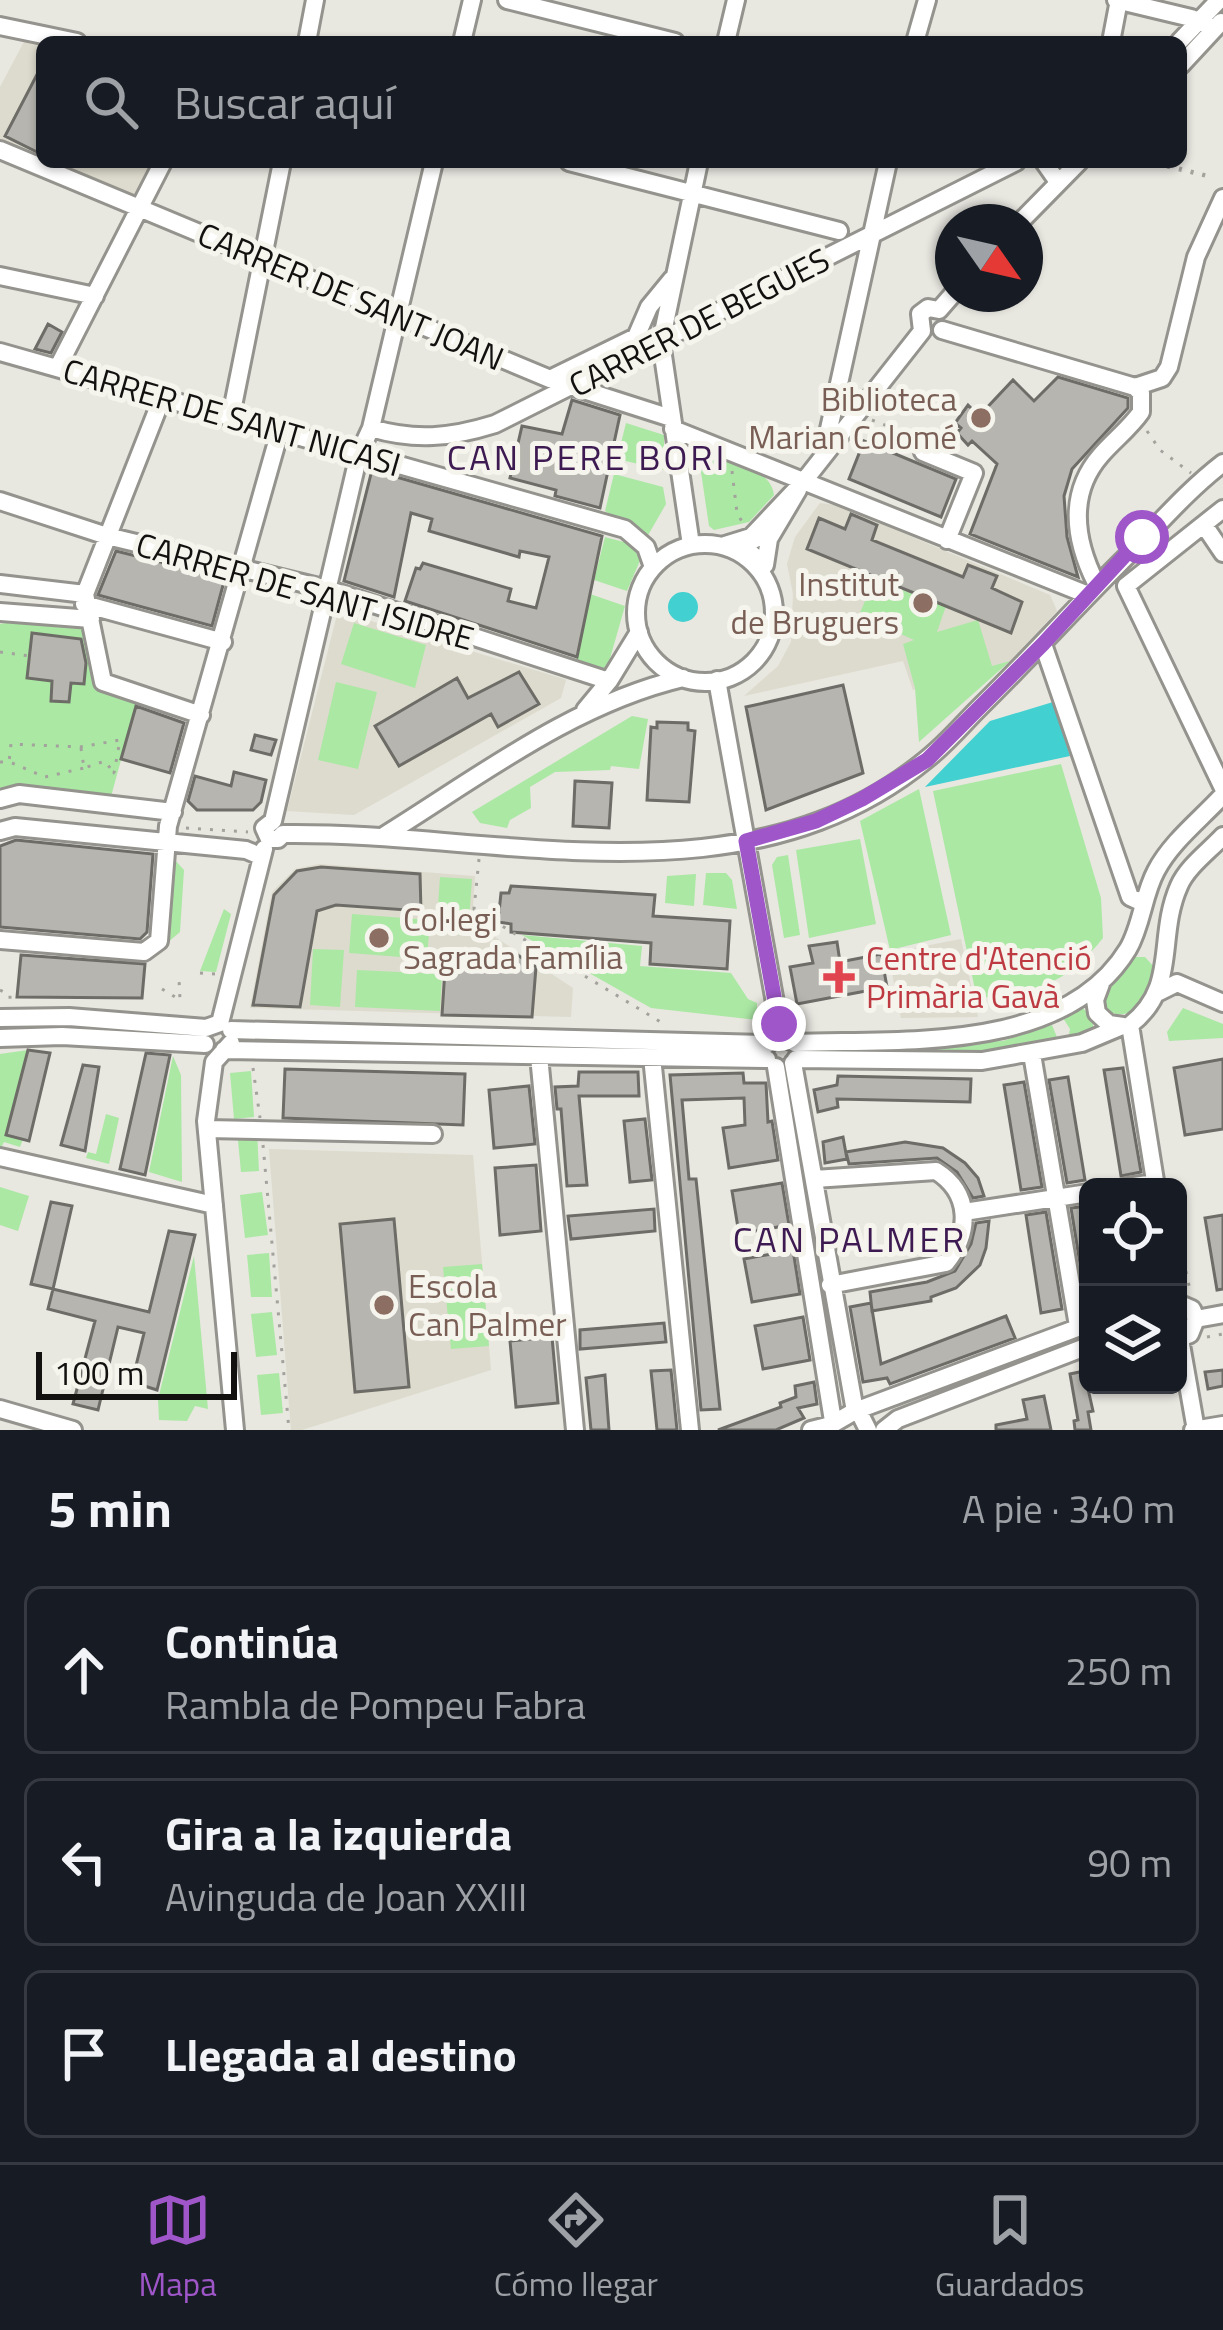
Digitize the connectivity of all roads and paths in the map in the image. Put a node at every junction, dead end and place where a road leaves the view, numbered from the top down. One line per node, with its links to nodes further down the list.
1 (315, 0): 11 (street)
2 (472, 0): 12 (street)
3 (507, 0): 13 (street)
4 (736, 0): 14 (street)
5 (927, 0): 15 (street)
6 (1118, 0): 8 (street); 16 (street)
7 (1220, 0): 8 (street)
8 (1212, 23): 17 (street)
9 (0, 26): 10 (street)
10 (48, 36)
11 (308, 36)
12 (463, 36)
13 (651, 36)
14 (727, 36)
15 (917, 36)
16 (1112, 36)
17 (1187, 57)
18 (0, 150): 19 (street, CARRER DE SANT JOAN)
19 (36, 164)
20 (46, 168): 36 (street, CARRER DE SANT JOAN)
21 (160, 168): 36 (street)
22 (282, 168): 39 (street)
23 (433, 168): 45 (street)
24 (594, 168): 33 (street)
25 (698, 168): 33 (street)
26 (888, 168): 38 (street)
27 (1004, 168): 38 (street, CARRER DE BEGUES)
28 (1048, 168): 32 (street)
29 (1071, 168): 32 (street)
30 (1174, 168): 31 (path)
31 (1182, 168)
32 (1058, 182): 35 (street)
33 (692, 192): 37 (street); 41 (street)
34 (1223, 198): 52 (street)
35 (1037, 204)
36 (142, 206): 39 (street, CARRER DE SANT JOAN); 42 (street)
37 (839, 231)
38 (876, 232): 48 (street, CARRER DE BEGUES); 63 (street)
39 (262, 260): 45 (street, CARRER DE SANT JOAN); 55 (street)
40 (0, 275): 42 (street)
41 (672, 279): 45 (street, CARRER DE SANT JOAN); 48 (street)
42 (95, 296): 50 (street)
43 (935, 309): 47 (street)
44 (940, 312): 46 (street)
45 (399, 316): 57 (street)
46 (942, 330): 47 (street); 52 (street)
47 (922, 331): 54 (street)
48 (661, 342): 51 (street, CARRER DE BEGUES); 56 (street)
49 (0, 352): 50 (street, CARRER DE SANT NICASI)
50 (58, 368): 53 (street, CARRER DE SANT NICASI)
51 (571, 386): 56 (street); 57 (street, CARRER DE BEGUES)
52 (1135, 388): 81 (street)
53 (162, 398): 55 (street, CARRER DE SANT NICASI); 70 (street)
54 (856, 414): 61 (path); 63 (street)
55 (231, 416): 58 (street, CARRER DE SANT NICASI)
56 (672, 423): 60 (street); 73 (street)
57 (371, 428): 62 (street)
58 (280, 431): 62 (street, CARRER DE SANT NICASI); 78 (street)
59 (1148, 437): 65 (path)
60 (730, 451): 66 (street); 71 (path)
61 (923, 452): 72 (street)
62 (359, 454): 77 (street, CARRER DE SANT NICASI); 82 (street)
63 (823, 456): 66 (street)
64 (1223, 463): 76 (street)
65 (1190, 472)
66 (801, 485): 71 (street); 72 (street); 83 (street)
67 (0, 501): 70 (street, CARRER DE SANT ISIDRE)
68 (1223, 509): 69 (street)
69 (1204, 525): 75 (street); 79 (street)
70 (107, 536): 78 (street, CARRER DE SANT ISIDRE); 84 (street)
71 (751, 537): 74 (street)
72 (947, 540): 81 (street)
73 (691, 545): 74 (street); 77 (street)
74 (722, 546): 83 (street)
75 (1223, 553)
76 (1121, 562): 79 (street); 81 (street)
77 (653, 568): 86 (street)
78 (243, 571): 82 (street, CARRER DE SANT ISIDRE); 87 (street)
79 (1131, 581): 81 (street); 100 (street)
80 (0, 584): 84 (street)
81 (1096, 585): 88 (street)
82 (327, 589): 93 (street, CARRER DE SANT ISIDRE); 106 (street)
83 (770, 590): 92 (street)
84 (87, 606): 85 (street); 87 (street); 95 (street)
85 (0, 612)
86 (639, 632): 91 (street); 93 (street)
87 (223, 642): 95 (street)
88 (1043, 644): 108 (street); 110 (street)
89 (0, 652): 90 (path)
90 (30, 656)
91 (684, 678): 92 (street); 94 (street)
92 (717, 680): 108 (street)
93 (609, 681): 94 (street)
94 (584, 712): 104 (street)
95 (201, 715): 102 (street)
96 (80, 746): 98 (path); 99 (path); 99 (path)
97 (0, 762): 98 (path)
98 (9, 762): 99 (path)
99 (85, 768)
100 (1223, 791): 110 (street)
101 (0, 800): 102 (street)
102 (172, 812): 107 (street)
103 (0, 831): 107 (street)
104 (385, 835): 106 (street); 109 (street)
105 (1223, 836): 113 (street)
106 (272, 837): 107 (street); 127 (street)
107 (168, 841): 111 (street)
108 (746, 841): 109 (street); 129 (street)
109 (481, 846): 125 (path)
110 (1138, 905): 112 (street); 113 (street)
111 (0, 940)
112 (1129, 947): 113 (street); 117 (street)
113 (1160, 955): 119 (street); 122 (street)
114 (200, 974): 115 (path)
115 (216, 974)
116 (179, 979): 118 (path)
117 (1102, 981): 124 (street); 129 (street)
118 (162, 989)
119 (1159, 992): 122 (street); 124 (street)
120 (0, 995): 121 (path)
121 (10, 995)
122 (1223, 999)
123 (0, 1018): 127 (street)
124 (1125, 1026): 130 (street); 137 (street)
125 (652, 1030)
126 (0, 1038): 127 (street)
127 (216, 1042): 128 (street); 129 (street); 133 (street)
128 (251, 1050): 131 (street); 134 (path)
129 (782, 1053): 130 (street); 132 (street); 138 (street); 155 (street)
130 (1032, 1054): 140 (street)
131 (539, 1056): 132 (street); 160 (street)
132 (652, 1058): 161 (street)
133 (207, 1130): 134 (street); 141 (street)
134 (262, 1131): 135 (street); 159 (path)
135 (433, 1134)
136 (0, 1157): 141 (street)
137 (1155, 1178)
138 (814, 1179): 142 (street); 144 (street)
139 (1079, 1194): 140 (street)
140 (1054, 1198): 142 (street); 145 (street)
141 (214, 1205): 158 (street)
142 (964, 1212): 144 (street)
143 (1187, 1284): 148 (path)
144 (830, 1285): 154 (street)
145 (1079, 1307)
146 (1187, 1308): 148 (street)
147 (1223, 1314): 148 (street)
148 (1200, 1319): 150 (street)
149 (1079, 1327): 154 (street)
150 (1187, 1334)
151 (1079, 1349): 163 (street)
152 (1187, 1384): 164 (street)
153 (0, 1409): 157 (street)
154 (857, 1412): 155 (street); 162 (street)
155 (826, 1425)
156 (1223, 1425): 164 (street)
157 (73, 1430)
158 (235, 1430)
159 (289, 1430)
160 (575, 1430)
161 (690, 1430)
162 (868, 1430)
163 (884, 1430)
164 (1195, 1430)

